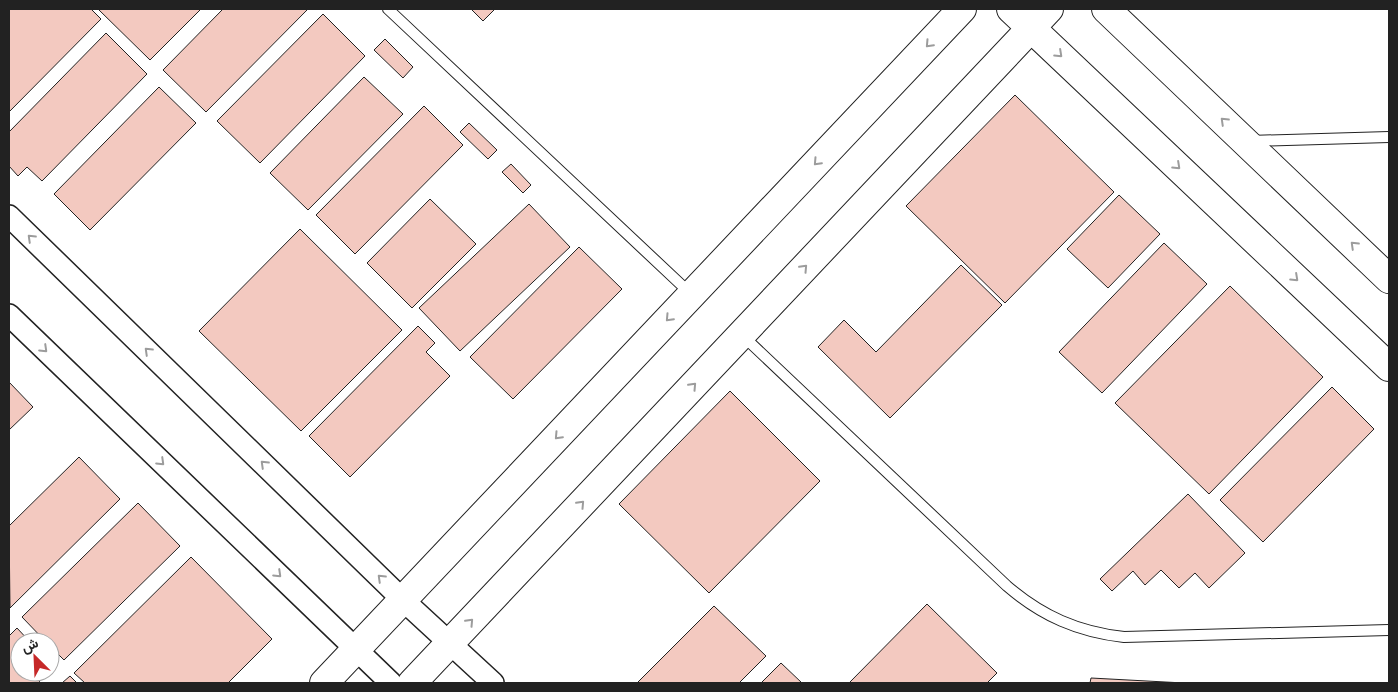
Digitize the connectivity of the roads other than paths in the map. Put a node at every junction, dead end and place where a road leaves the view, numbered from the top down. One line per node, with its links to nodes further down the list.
1 (388, 9): 10 (lane)
2 (962, 9): 10 (street, one-way to 10)
3 (1011, 9): 5 (street)
4 (1106, 9): 7 (street, one-way to 4)
5 (1040, 18): 12 (street, one-way to 5); 13 (street, one-way to 13)
6 (1389, 137): 7 (lane)
7 (1244, 141): 9 (street, one-way to 7)
8 (9, 216): 14 (street, one-way to 8)
9 (1389, 279)
10 (692, 295): 14 (street, one-way to 14)
11 (9, 316): 17 (street, one-way to 17)
12 (741, 335): 15 (lane); 16 (street, one-way to 12)
13 (1389, 367)
14 (403, 600): 16 (street); 17 (street)
15 (1389, 630)
16 (450, 644): 20 (street); 21 (street)
17 (356, 649): 18 (street); 19 (street)
18 (324, 683)
19 (391, 683)
20 (412, 683)
21 (493, 683)

